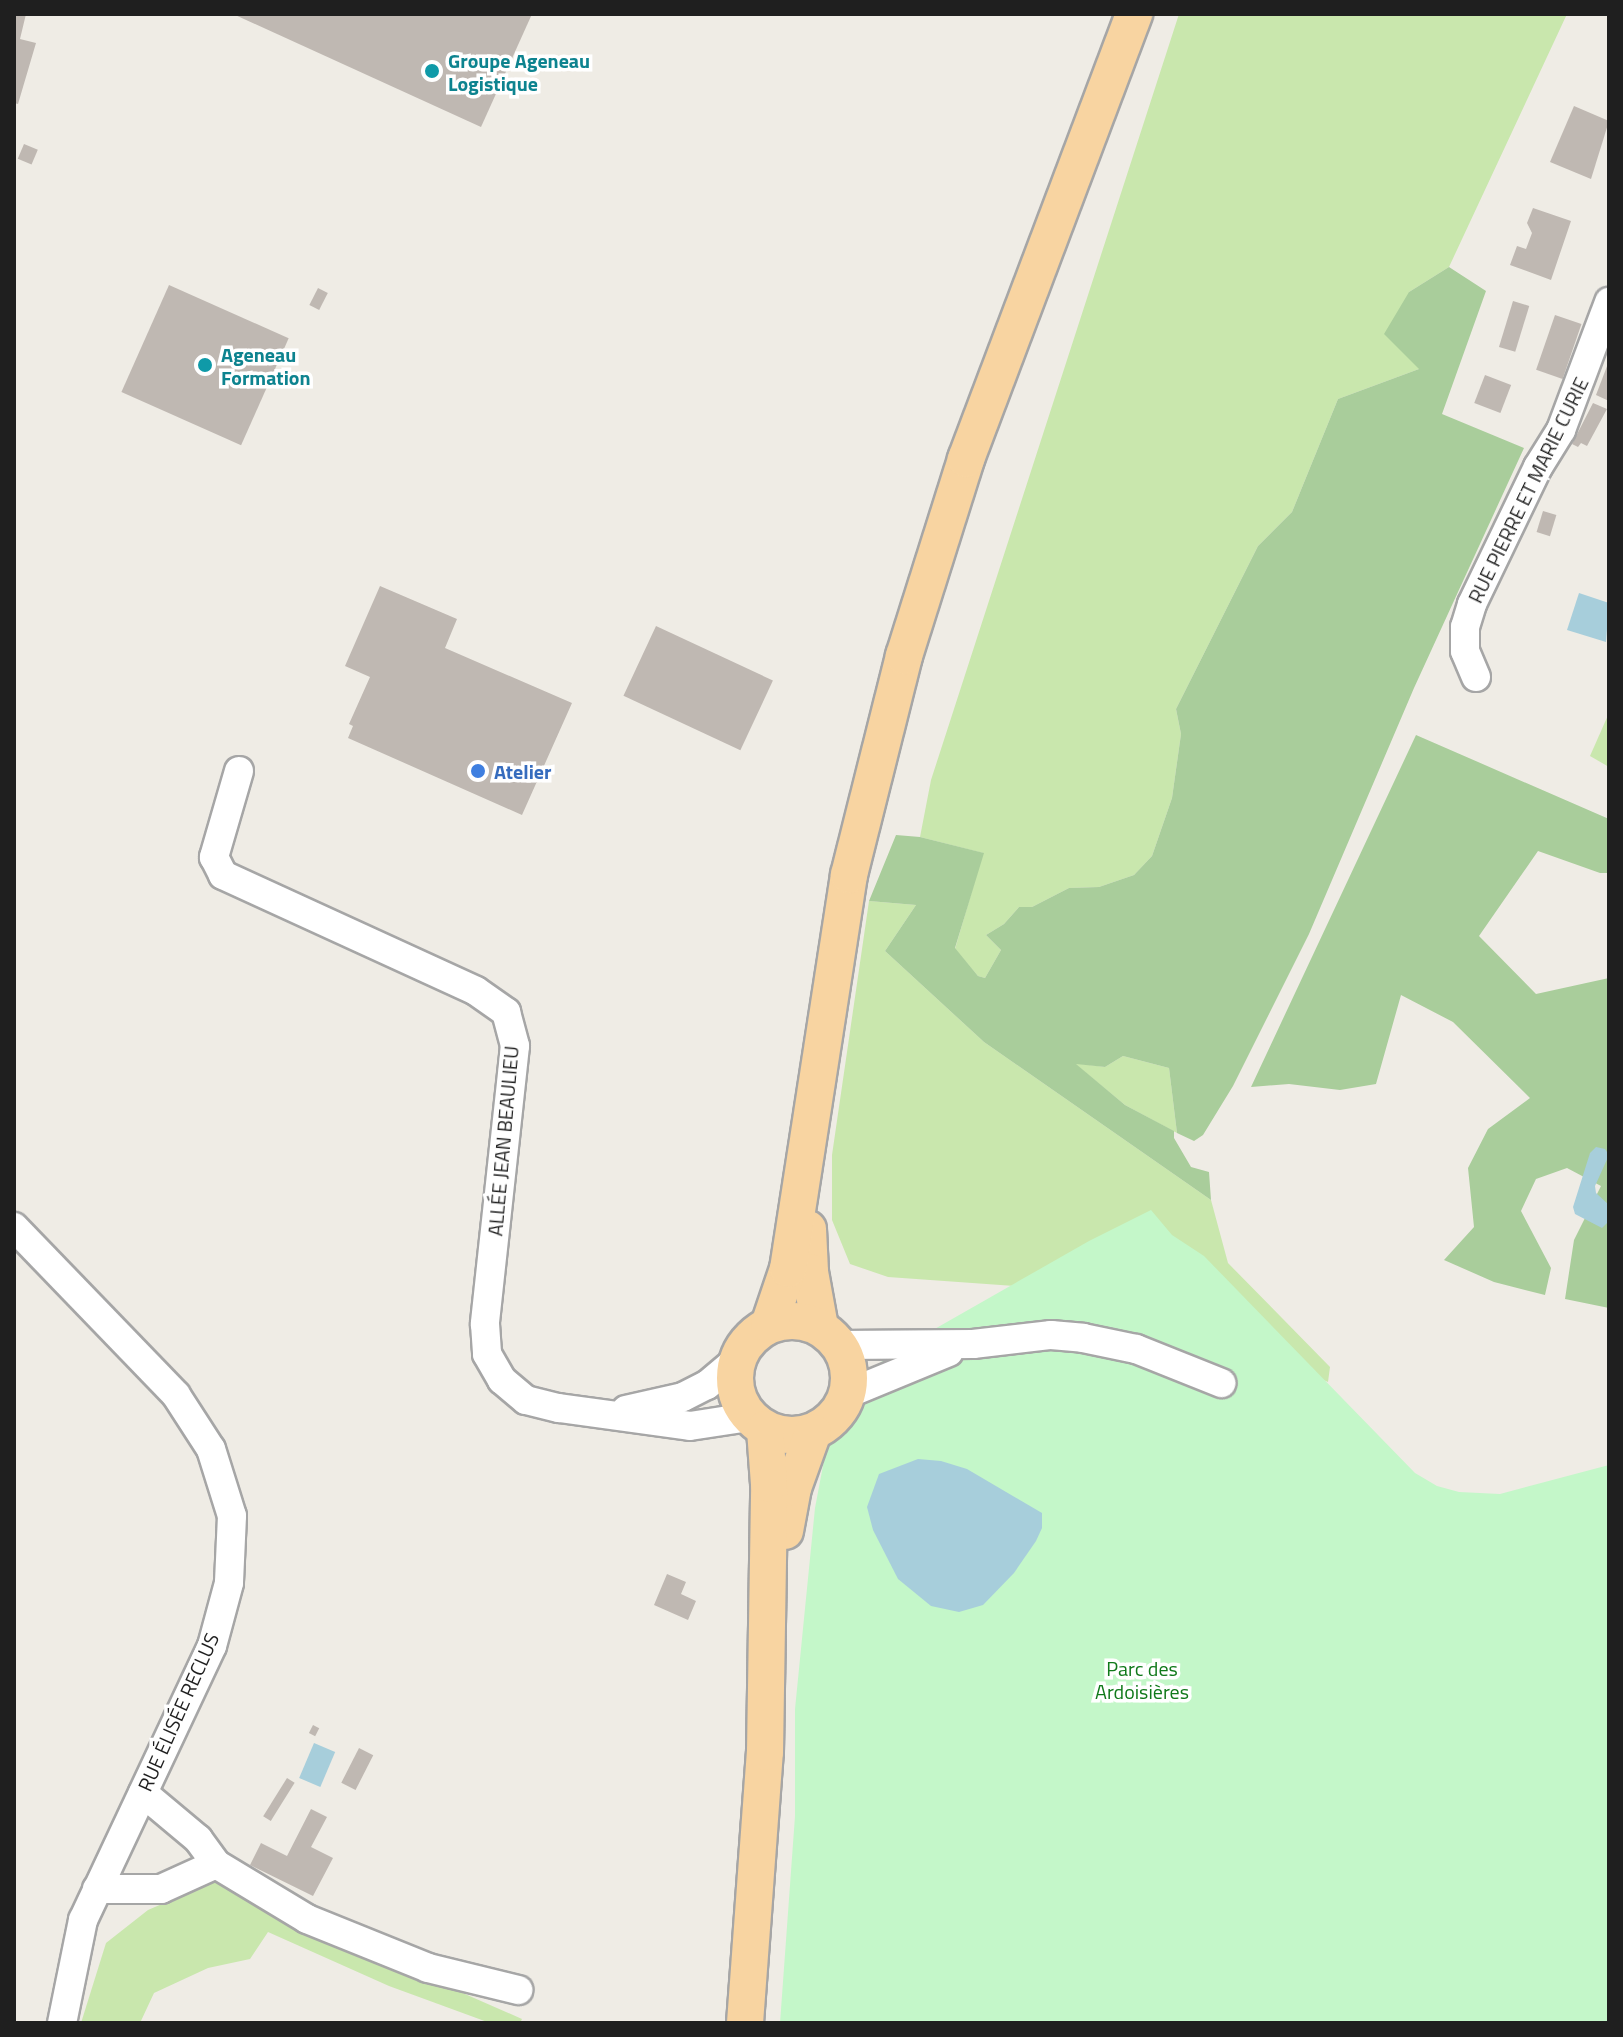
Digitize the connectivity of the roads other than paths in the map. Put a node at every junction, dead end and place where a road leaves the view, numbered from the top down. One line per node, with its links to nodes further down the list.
1 (1134, 14): 5 (main road)
2 (1609, 302): 3 (street, RUE PIERRE ET MARIE CURIE)
3 (1476, 677)
4 (239, 771): 13 (street, ALLÉE JEAN BEAULIEU)
5 (805, 1166): 7 (main road); 8 (main road)
6 (14, 1227): 17 (street, RUE ÉLISÉE RECLUS)
7 (769, 1325): 8 (main road); 10 (main road)
8 (830, 1336): 9 (street); 12 (main road)
9 (973, 1344): 11 (street); 12 (street)
10 (736, 1361): 13 (street, ALLÉE JEAN BEAULIEU); 14 (main road)
11 (1221, 1383)
12 (847, 1394): 15 (main road)
13 (611, 1412): 14 (street, ALLÉE JEAN BEAULIEU)
14 (757, 1423): 15 (main road); 16 (main road)
15 (813, 1432): 16 (main road)
16 (769, 1619): 22 (main road)
17 (143, 1793): 18 (street); 19 (street, RUE ÉLISÉE RECLUS)
18 (216, 1864): 19 (street); 20 (street)
19 (97, 1889): 21 (street, RUE ÉLISÉE RECLUS)
20 (518, 1990)
21 (62, 2023)
22 (745, 2023)

